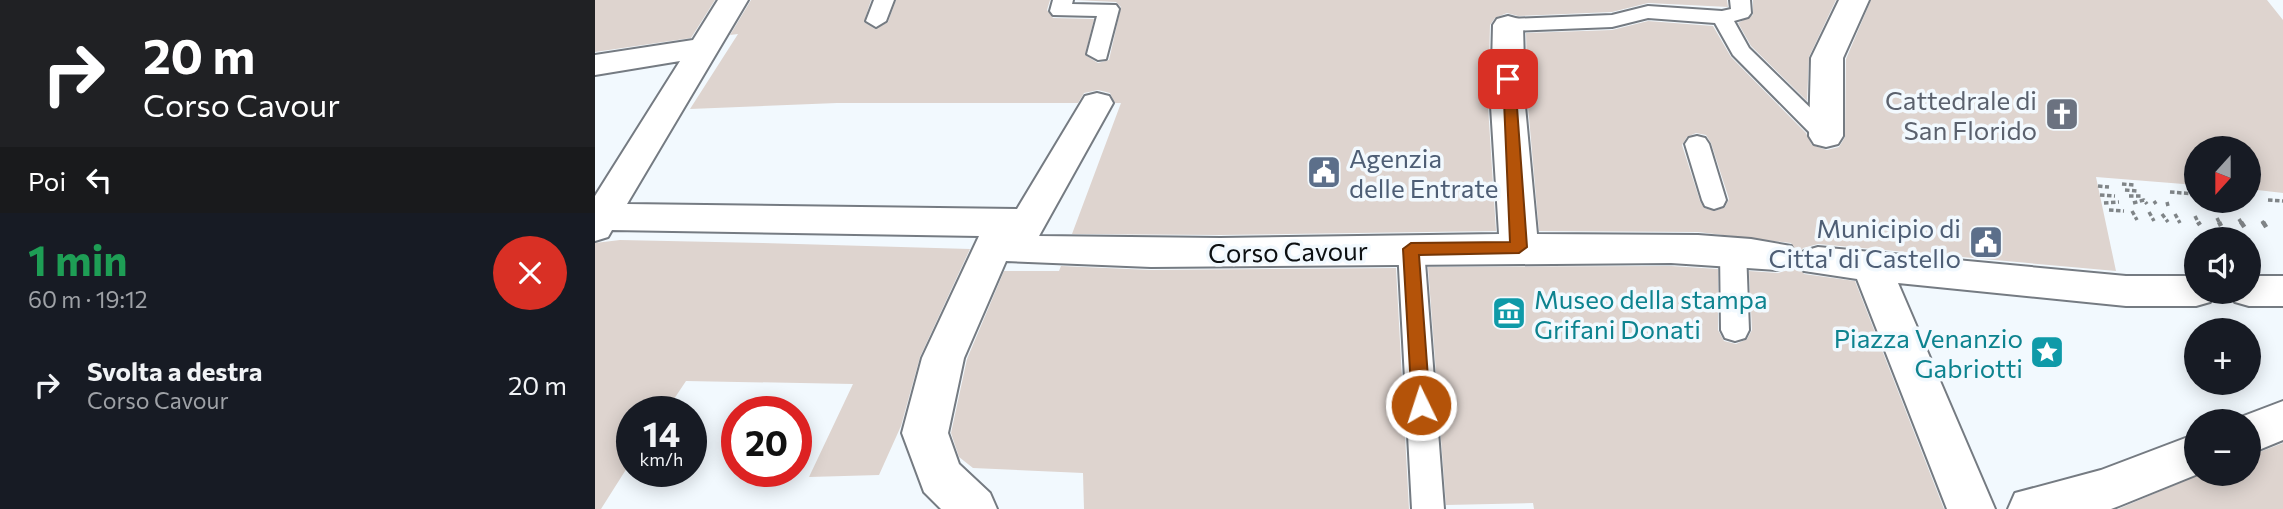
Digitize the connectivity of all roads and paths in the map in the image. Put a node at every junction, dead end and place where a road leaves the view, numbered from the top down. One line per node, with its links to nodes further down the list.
1 (733, 0): 10 (street)
2 (884, 0): 8 (lane)
3 (1063, 0): 11 (lane)
4 (1740, 0): 7 (lane)
5 (1854, 0): 14 (street)
6 (1641, 6): 7 (lane); 9 (lane)
7 (1722, 17): 14 (lane)
8 (876, 21)
9 (1508, 25): 58 (street)
10 (702, 48): 12 (street); 49 (street)
11 (1098, 54)
12 (595, 65)
13 (1097, 103): 51 (street)
14 (1826, 136)
15 (1697, 144): 28 (lane)
16 (2122, 184): 17 (path)
17 (2133, 185)
18 (2098, 186): 19 (path)
19 (2109, 187)
20 (2125, 190): 21 (path)
21 (2137, 191)
22 (2171, 192): 23 (path)
23 (2184, 193)
24 (2100, 195): 25 (path)
25 (2115, 196)
26 (2129, 196): 27 (path)
27 (2141, 196)
28 (1714, 200)
29 (2268, 200): 30 (path)
30 (2283, 201)
31 (2119, 202): 32 (path)
32 (2104, 203)
33 (2133, 203): 34 (path)
34 (2147, 204)
35 (2109, 210): 36 (path)
36 (2124, 211): 41 (path); 43 (path)
37 (2132, 211): 46 (path)
38 (2149, 212): 47 (path)
39 (2162, 214): 50 (path)
40 (2175, 214): 52 (path)
41 (2115, 215)
42 (2195, 216): 53 (path)
43 (2124, 218)
44 (2217, 218): 54 (path)
45 (2239, 219): 55 (path)
46 (2137, 220)
47 (2154, 221)
48 (2262, 221): 56 (path)
49 (599, 222): 51 (street)
50 (2168, 222)
51 (1015, 223): 59 (street, Corso Cavour); 71 (street)
52 (2180, 223)
53 (2200, 225)
54 (2221, 226)
55 (2244, 227)
56 (2268, 230)
57 (1728, 246): 58 (street, Corso Cavour); 60 (street, Corso Cavour); 66 (lane)
58 (1519, 247): 59 (street, Corso Cavour)
59 (1411, 249): 72 (lane)
60 (1777, 257)
61 (1818, 261): 62 (street)
62 (1876, 261): 63 (street); 73 (street)
63 (2184, 291)
64 (2261, 291): 65 (street)
65 (2283, 291)
66 (1735, 330)
67 (2283, 420): 68 (street)
68 (2261, 429)
69 (2184, 460): 70 (street)
70 (2110, 500): 74 (street)
71 (973, 509)
72 (1428, 509)
73 (1971, 509)
74 (2032, 509)

